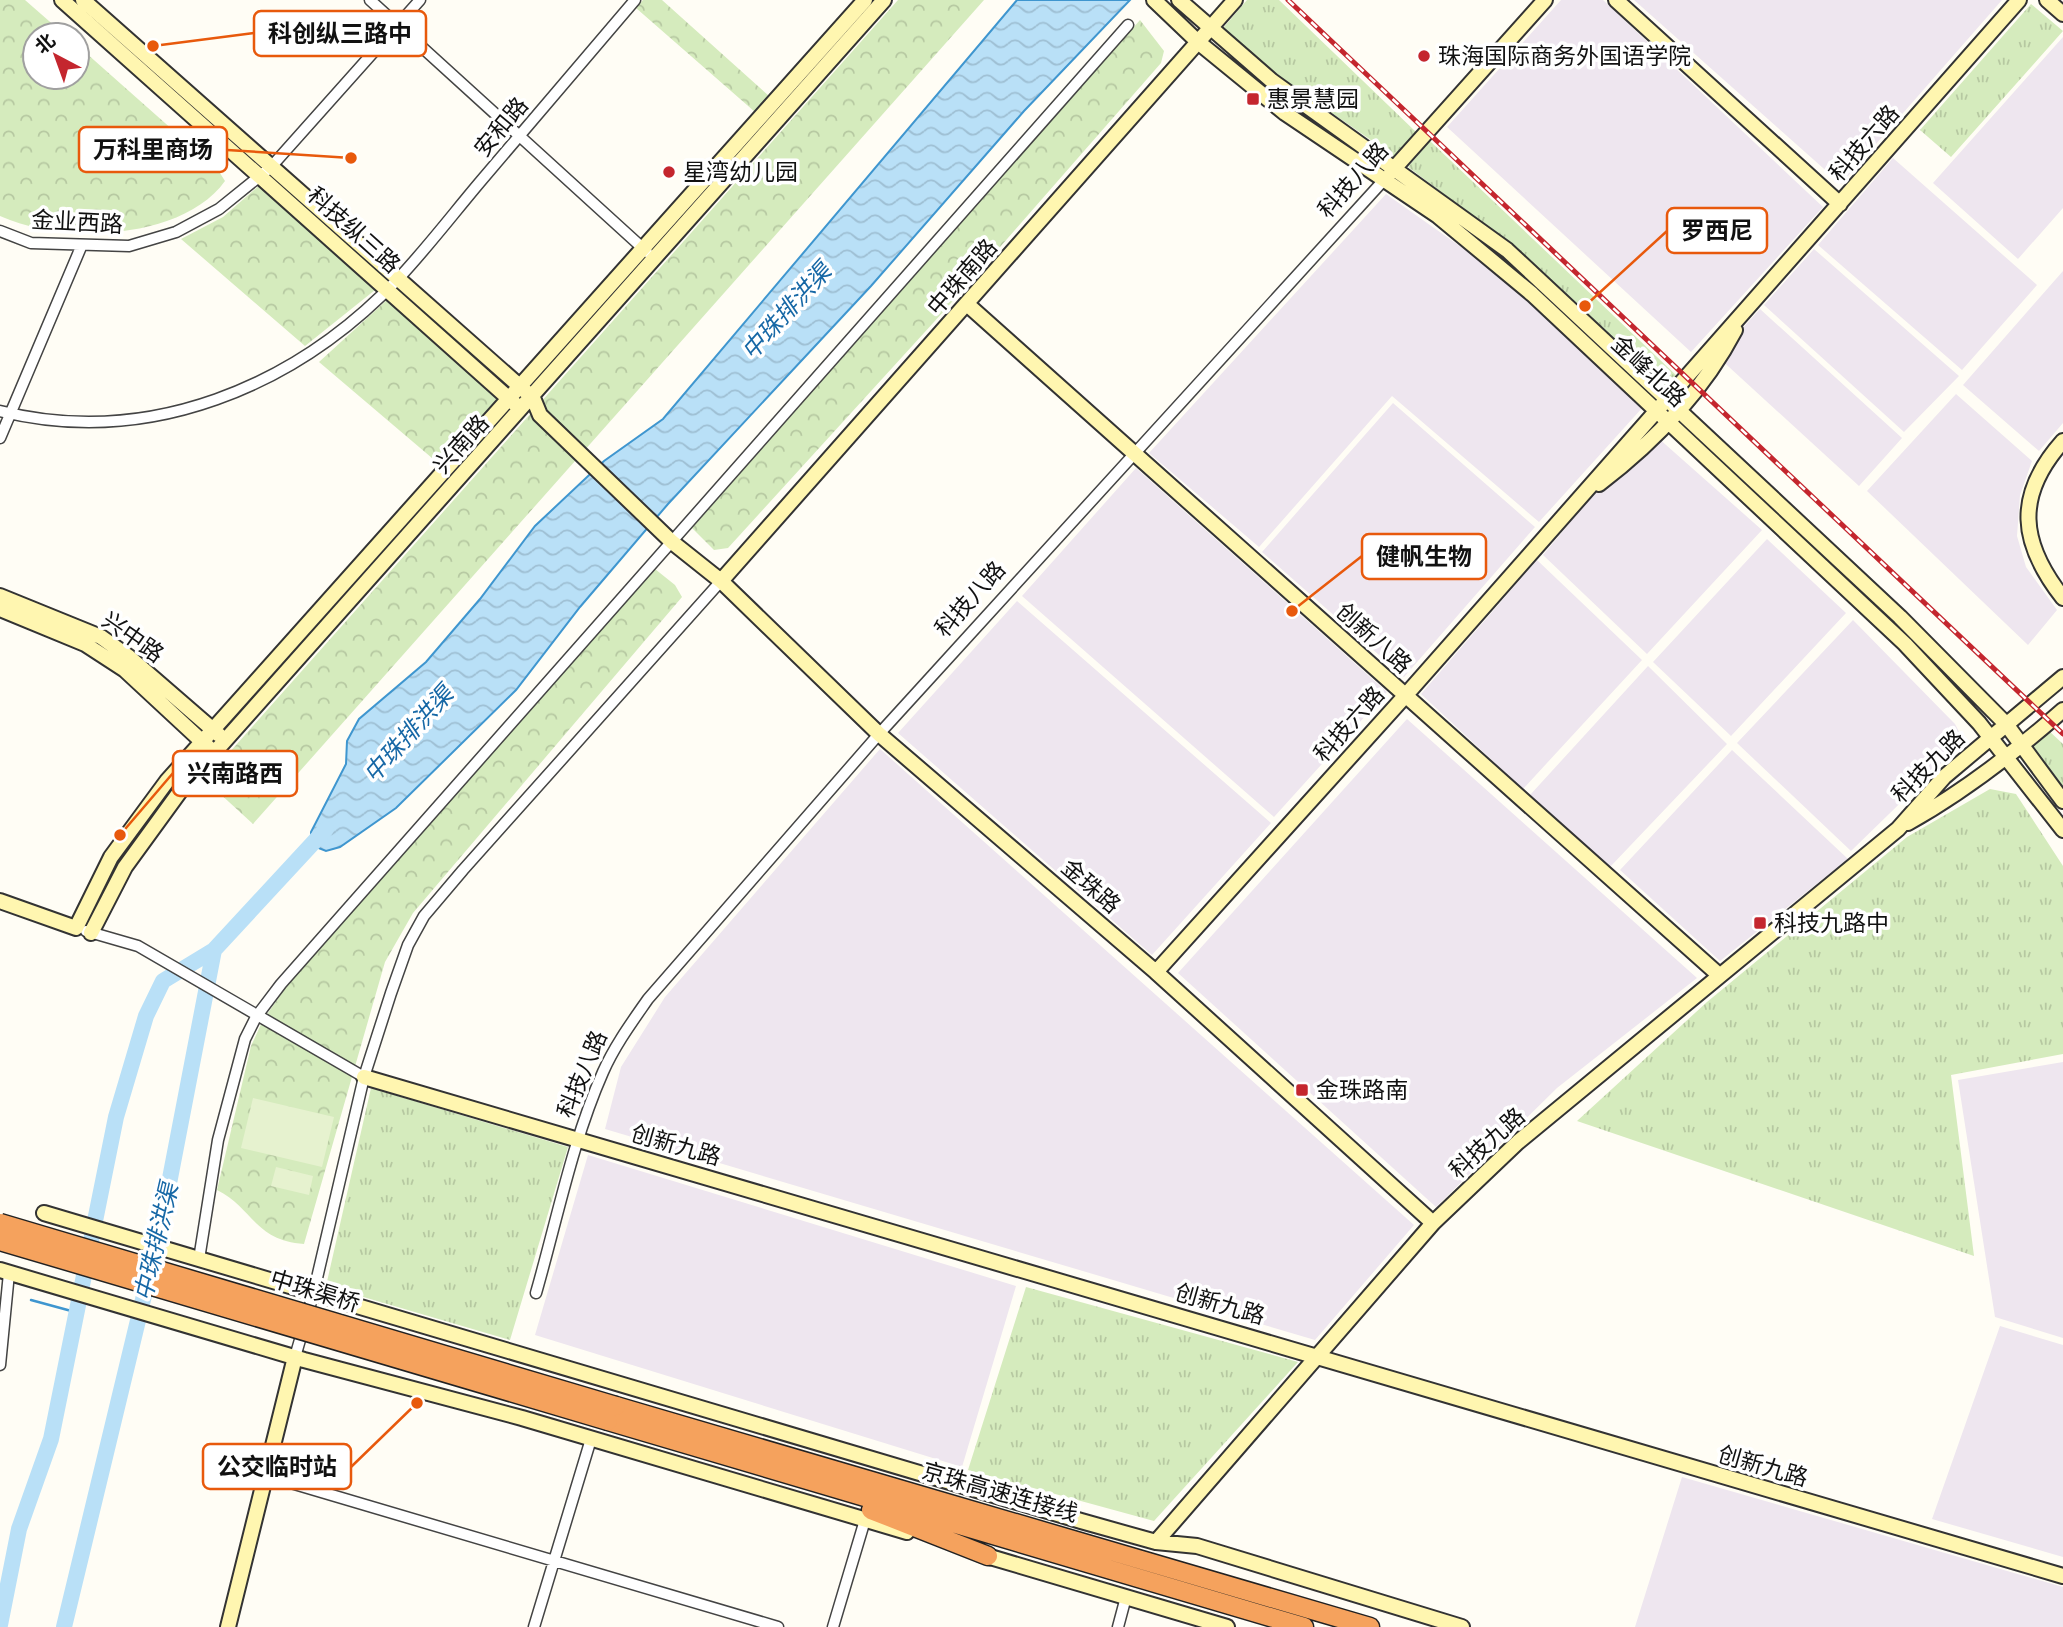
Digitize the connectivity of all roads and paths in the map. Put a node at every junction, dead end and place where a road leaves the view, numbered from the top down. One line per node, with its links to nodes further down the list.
1 (62, 0): 22 (street, 科技纵三路)
2 (83, 0): 22 (street, 科技纵三路)
3 (370, 0): 16 (street)
4 (420, 0): 16 (street, 金业西路)
5 (635, 0): 20 (street, 安和路)
6 (865, 0): 27 (street, 兴南路)
7 (884, 0): 28 (street, 兴南路)
8 (1179, 0): 18 (street, 金峰北路)
9 (1235, 0): 18 (street, 中珠南路)
10 (1545, 0): 21 (street, 科技八路)
11 (1616, 0): 24 (street)
12 (2019, 0): 24 (street, 科技六路)
13 (2047, 0): 15 (street)
14 (1157, 3): 19 (street, 金峰北路)
15 (2063, 14)
16 (398, 25): 20 (street); 22 (street, 金业西路)
17 (1128, 25): 46 (street)
18 (1210, 29): 19 (street, 中珠南路); 21 (street, 金峰北路)
19 (1198, 42): 23 (street, 金峰北路); 30 (street, 中珠南路)
20 (519, 136): 27 (street); 29 (street, 安和路)
21 (1396, 167): 23 (street, 科技八路); 33 (street, 金峰北路)
22 (266, 172): 26 (street, 金业西路); 29 (street, 科技纵三路)
23 (1383, 181): 36 (street, 金峰北路); 44 (street, 科技八路)
24 (1840, 204): 31 (street, 科技六路)
25 (0, 230): 26 (street, 金业西路)
26 (81, 247): 39 (street)
27 (642, 247): 28 (street); 32 (street, 兴南路)
28 (655, 260): 34 (street, 兴南路)
29 (392, 284): 32 (street, 科技纵三路); 35 (street, 科技纵三路); 39 (street, 安和路)
30 (968, 305): 44 (street, 创新八路); 47 (street, 中珠南路)
31 (1742, 315): 33 (street, 科技六路); 38 (street, 科技六路)
32 (520, 388): 34 (street, 科技纵三路); 35 (street, 兴南路)
33 (1667, 397): 36 (street, 科技六路); 38 (street, 金峰北路)
34 (533, 398): 37 (street, 兴南路); 40 (street)
35 (510, 400): 37 (street, 科技纵三路); 56 (street, 兴南路)
36 (1656, 409): 41 (street, 金峰北路); 45 (street, 科技六路)
37 (522, 410): 40 (street); 58 (street, 兴南路)
38 (1680, 411): 41 (street, 科技六路); 54 (street, 金峰北路)
39 (5, 413): 42 (street)
40 (540, 415): 46 (street, 金珠路)
41 (1670, 422): 45 (street, 科技六路); 57 (street, 金峰北路)
42 (0, 438)
43 (2063, 441): 49 (street)
44 (1133, 453): 52 (street, 创新八路); 55 (street, 科技八路)
45 (1573, 504): 52 (street, 科技六路)
46 (671, 542): 47 (street, 金珠路); 70 (street)
47 (721, 581): 55 (street, 金珠路); 71 (street)
48 (0, 596): 56 (street, 兴中路)
49 (2063, 598)
50 (0, 610): 56 (street, 兴中路)
51 (2063, 677): 54 (street, 科技九路)
52 (1405, 696): 68 (street, 科技六路); 69 (street, 创新八路)
53 (2063, 710): 59 (street, 科技九路)
54 (2006, 724): 57 (street, 科技九路); 59 (street, 金峰北路)
55 (879, 734): 68 (street, 金珠路); 72 (street, 科技八路)
56 (208, 736): 58 (street, 兴中路); 60 (street, 兴中路); 66 (street, 兴南路)
57 (1991, 737): 61 (street, 金峰北路); 63 (street, 科技九路)
58 (225, 741): 60 (street, 兴南路)
59 (2022, 745): 61 (street, 科技九路); 62 (street, 金峰北路)
60 (214, 752): 67 (street, 兴南路)
61 (2007, 757): 63 (street, 科技九路); 64 (street, 金峰北路)
62 (2063, 801)
63 (1898, 829): 69 (street, 科技九路)
64 (2063, 830)
65 (0, 901): 66 (street)
66 (76, 928): 67 (street)
67 (91, 933): 70 (street)
68 (1156, 972): 75 (street, 金珠路)
69 (1719, 975): 75 (street, 科技九路)
70 (256, 1017): 71 (street); 77 (street)
71 (364, 1077): 72 (street, 创新九路); 80 (street)
72 (579, 1140): 79 (street, 科技八路); 81 (street, 创新九路)
73 (44, 1213): 77 (street)
74 (0, 1223): 84 (highway, 中珠渠桥, bridge)
75 (1433, 1223): 81 (street, 科技九路)
76 (0, 1241): 84 (highway, 中珠渠桥, bridge)
77 (193, 1257): 80 (street)
78 (4, 1271): 82 (street); 83 (street)
79 (536, 1293)
80 (313, 1295): 82 (street); 89 (street)
81 (1318, 1357): 89 (street, 科技九路); 92 (street, 创新九路)
82 (299, 1358): 85 (street); 86 (street); 95 (street)
83 (0, 1365)
84 (612, 1413): 87 (highway, 京珠高速连接线); 103 (highway, 京珠高速连接线)
85 (591, 1438): 88 (street); 91 (street)
86 (274, 1478): 91 (street); 96 (street)
87 (821, 1484): 90 (highway); 102 (highway, 京珠高速连接线)
88 (865, 1520): 90 (street); 99 (street)
89 (1156, 1542): 104 (street)
90 (988, 1556): 93 (street)
91 (554, 1562): 97 (street); 98 (street)
92 (2063, 1576)
93 (1126, 1597): 94 (street); 100 (street)
94 (1211, 1625): 101 (street)
95 (228, 1627)
96 (237, 1627)
97 (534, 1627)
98 (778, 1627)
99 (833, 1627)
100 (1118, 1627)
101 (1227, 1627)
102 (1304, 1627)
103 (1370, 1627)
104 (1462, 1627)

